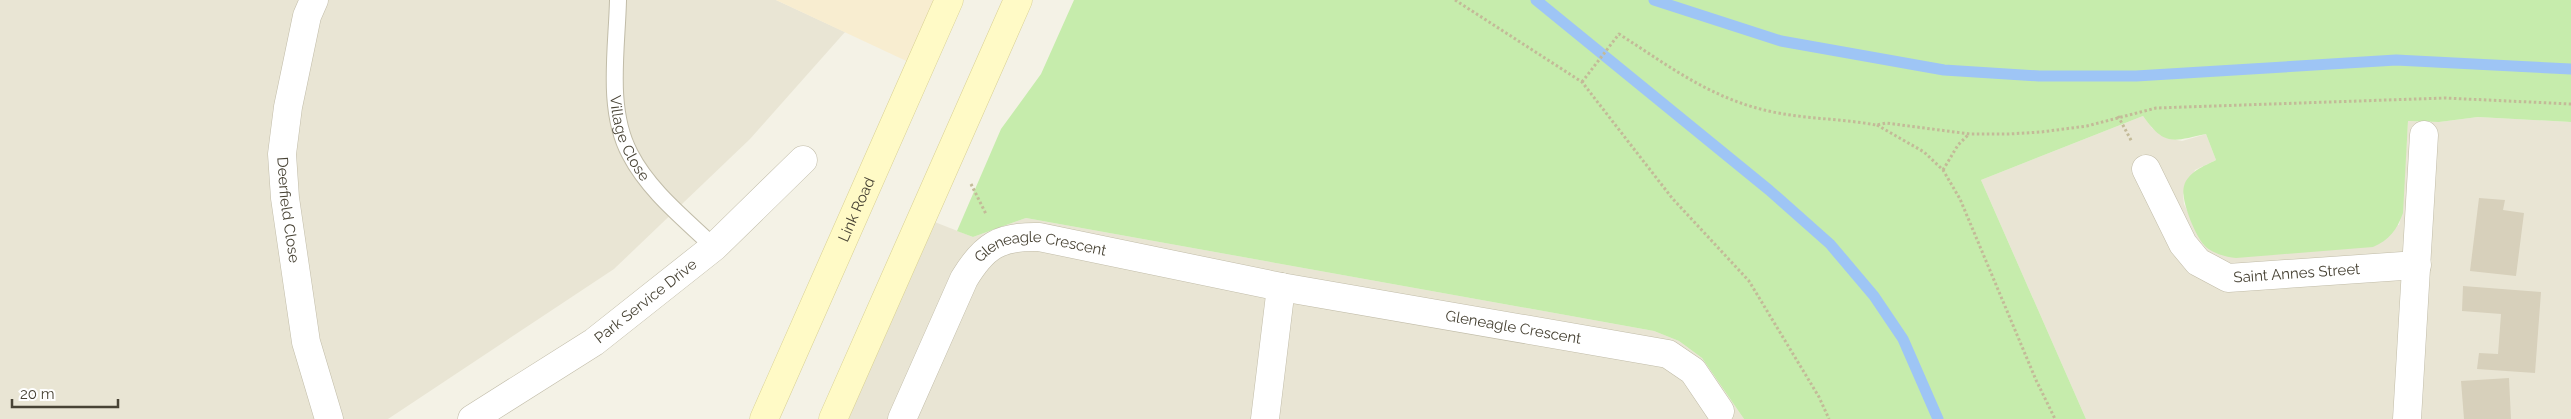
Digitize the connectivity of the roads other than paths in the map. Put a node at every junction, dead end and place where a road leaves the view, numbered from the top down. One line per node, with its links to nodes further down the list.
1 (314, 0): 12 (street, Deerfield Close)
2 (618, 0): 8 (lane, Village Close)
3 (949, 0): 14 (street, Link Road)
4 (1014, 1): 15 (street)
5 (2424, 135): 9 (street)
6 (802, 160): 8 (street, Park Service Drive)
7 (2146, 169): 9 (street, Saint Annes Street)
8 (714, 247): 13 (street, Park Service Drive)
9 (2417, 265): 18 (street)
10 (1281, 287): 11 (street, Gleneagle Crescent); 16 (street, Gleneagle Crescent); 17 (street)
11 (1720, 411)
12 (329, 419)
13 (472, 419)
14 (764, 419)
15 (833, 419)
16 (902, 419)
17 (1265, 419)
18 (2407, 419)

